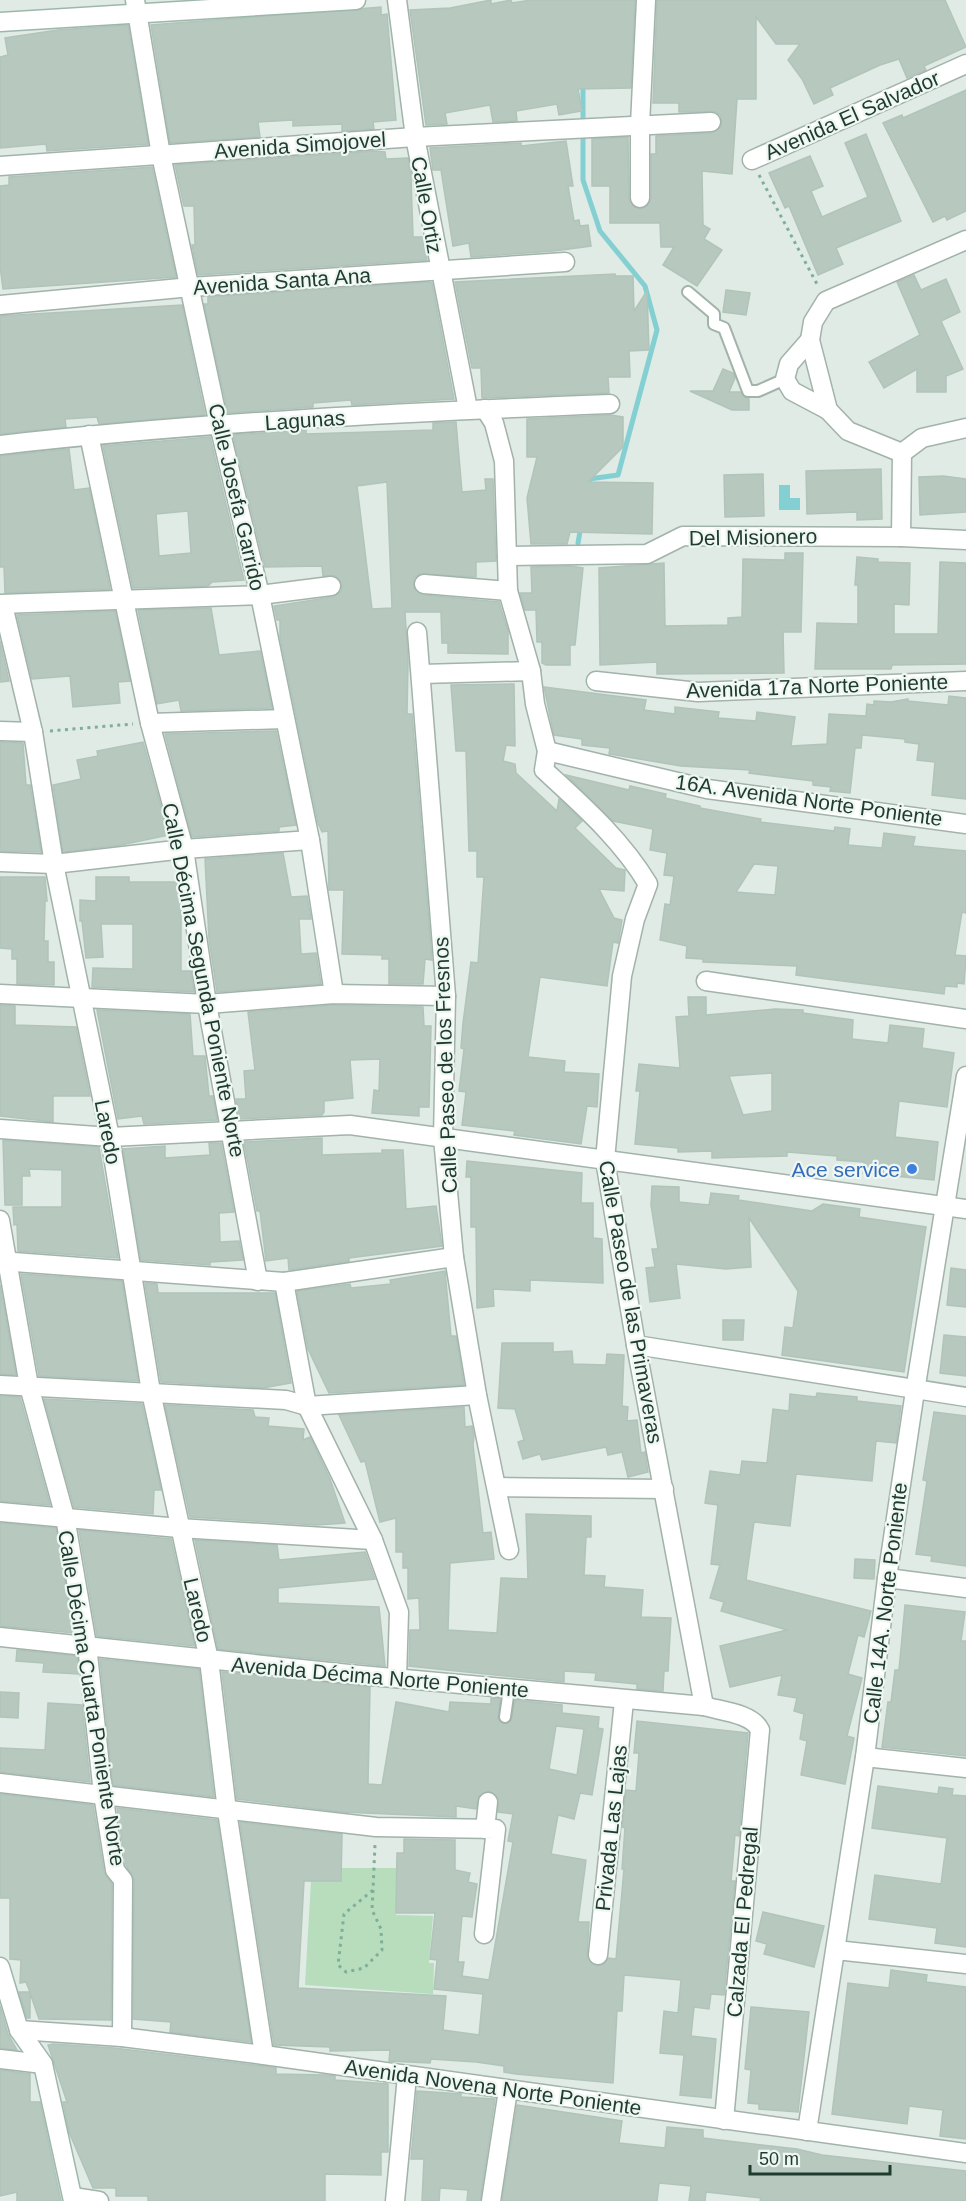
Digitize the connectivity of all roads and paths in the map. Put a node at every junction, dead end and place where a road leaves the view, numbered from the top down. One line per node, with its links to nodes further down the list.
1 (356, 0): 4 (street)
2 (397, 0): 9 (street, Calle Ortiz)
3 (646, 0): 8 (street)
4 (136, 7): 5 (street); 10 (street, Calle Josefa Garrido)
5 (0, 22)
6 (966, 64): 11 (street, Avenida El Salvador)
7 (711, 122): 8 (street, Avenida Simojovel)
8 (640, 125): 9 (street, Avenida Simojovel); 13 (street)
9 (415, 137): 10 (street, Avenida Simojovel); 16 (street, Calle Ortiz)
10 (161, 155): 12 (street, Avenida Simojovel); 17 (street, Calle Josefa Garrido)
11 (752, 160): 19 (path, Avenida El Salvador)
12 (0, 166)
13 (640, 198)
14 (966, 240): 19 (street)
15 (565, 262): 16 (street, Avenida Santa Ana)
16 (439, 270): 17 (street, Avenida Santa Ana); 24 (street, Calle Ortiz)
17 (191, 287): 20 (street, Avenida Santa Ana); 26 (street, Calle Josefa Garrido)
18 (688, 292): 22 (lane)
19 (826, 301): 21 (street)
20 (0, 305)
21 (810, 340): 22 (street); 25 (street)
22 (785, 379): 25 (street)
23 (610, 404): 24 (street, Lagunas)
24 (477, 409): 26 (street, Lagunas); 33 (street, Calle Paseo de las Primaveras)
25 (828, 410): 30 (street)
26 (219, 425): 28 (street, Lagunas); 37 (street, Calle Josefa Garrido)
27 (964, 428): 30 (street)
28 (89, 435): 29 (street, Lagunas); 38 (street, Calle Décima Segunda Poniente Norte)
29 (0, 444)
30 (902, 453): 31 (street)
31 (901, 537): 32 (street, Del Misionero); 33 (street, Del Misionero)
32 (966, 540)
33 (507, 556): 36 (street, Calle Paseo de las Primaveras)
34 (424, 584): 36 (street)
35 (331, 586): 37 (street)
36 (508, 591): 41 (street, Calle Paseo de las Primaveras)
37 (260, 595): 38 (street); 45 (street, Calle Josefa Garrido)
38 (124, 602): 39 (street); 46 (street, Calle Décima Segunda Poniente Norte)
39 (2, 605): 48 (street, Laredo)
40 (417, 632): 42 (street, Calle Paseo de los Fresnos)
41 (531, 671): 42 (street); 49 (street, Calle Paseo de las Primaveras)
42 (422, 674): 58 (street, Calle Paseo de los Fresnos)
43 (596, 681): 44 (street, Avenida 17a Norte Poniente)
44 (966, 681)
45 (285, 719): 46 (street); 51 (street, Calle Josefa Garrido)
46 (150, 723): 48 (path); 52 (street, Calle Décima Segunda Poniente Norte)
47 (0, 731): 48 (street)
48 (33, 732): 54 (street, Laredo)
49 (547, 751): 50 (street, 16A. Avenida Norte Poniente); 67 (street, Calle Paseo de las Primaveras)
50 (966, 824)
51 (310, 840): 52 (street); 57 (street, Calle Josefa Garrido)
52 (183, 849): 54 (street); 60 (street, Calle Décima Segunda Poniente Norte)
53 (0, 862): 54 (street)
54 (54, 864): 59 (street, Laredo)
55 (706, 981): 61 (street)
56 (0, 994): 59 (street)
57 (334, 994): 58 (street); 60 (street)
58 (446, 996): 66 (street, Calle Paseo de los Fresnos)
59 (81, 999): 60 (street); 65 (street, Laredo)
60 (207, 1004): 64 (street, Calle Décima Segunda Poniente Norte)
61 (966, 1019)
62 (966, 1076): 68 (street, Calle 14A. Norte Poniente)
63 (0, 1129): 65 (street)
64 (232, 1129): 65 (street); 66 (street); 74 (street, Calle Décima Segunda Poniente Norte)
65 (110, 1137): 73 (street, Laredo)
66 (443, 1138): 67 (street); 71 (street, Calle Paseo de los Fresnos)
67 (605, 1160): 68 (street); 76 (street, Calle Paseo de las Primaveras)
68 (946, 1207): 69 (street); 79 (street, Calle 14A. Norte Poniente)
69 (966, 1209)
70 (0, 1220): 72 (street, Calle Décima Cuarta Poniente Norte)
71 (454, 1257): 75 (street); 81 (street, Calle Paseo de los Fresnos)
72 (4, 1261): 73 (street); 78 (street, Calle Décima Cuarta Poniente Norte)
73 (132, 1272): 74 (street); 80 (street, Laredo)
74 (258, 1281): 75 (street)
75 (284, 1282): 83 (street)
76 (636, 1345): 79 (street); 85 (street, Calle Paseo de las Primaveras)
77 (0, 1385): 78 (street)
78 (29, 1386): 80 (street); 87 (street, Calle Décima Cuarta Poniente Norte)
79 (915, 1390): 82 (street); 91 (street, Calle 14A. Norte Poniente)
80 (151, 1392): 83 (street); 88 (street, Laredo)
81 (477, 1395): 83 (street); 84 (street, Calle Paseo de los Fresnos)
82 (966, 1397)
83 (307, 1406): 89 (street)
84 (497, 1487): 85 (street); 90 (street, Calle Paseo de los Fresnos)
85 (664, 1489): 99 (street, Calle Paseo de las Primaveras)
86 (0, 1512): 87 (street)
87 (65, 1517): 88 (street); 94 (street, Calle Décima Cuarta Poniente Norte)
88 (179, 1528): 89 (street); 95 (street, Laredo)
89 (373, 1540): 96 (street)
90 (509, 1550)
91 (887, 1578): 92 (street); 102 (street, Calle 14A. Norte Poniente)
92 (966, 1588)
93 (0, 1637): 94 (street, Avenida Décima Norte Poniente)
94 (87, 1645): 95 (street, Avenida Décima Norte Poniente); 105 (street, Calle Décima Cuarta Poniente Norte)
95 (209, 1660): 96 (street, Avenida Décima Norte Poniente); 107 (street, Laredo)
96 (397, 1678): 97 (street, Avenida Décima Norte Poniente)
97 (509, 1689): 98 (street, Avenida Décima Norte Poniente); 100 (lane)
98 (624, 1701): 99 (street, Avenida Décima Norte Poniente); 113 (street, Privada Las Lajas)
99 (704, 1706): 101 (street, Avenida Décima Norte Poniente)
100 (505, 1717)
101 (758, 1726): 123 (street, Calzada El Pedregal)
102 (865, 1757): 103 (street); 112 (street, Calle 14A. Norte Poniente)
103 (966, 1768)
104 (0, 1783): 105 (street)
105 (103, 1794): 107 (street); 117 (street, Calle Décima Cuarta Poniente Norte)
106 (488, 1802): 109 (street)
107 (227, 1811): 108 (street); 118 (street, Laredo)
108 (376, 1827): 109 (street); 110 (path)
109 (485, 1828): 111 (street)
110 (373, 1890): 110 (path)
111 (484, 1934)
112 (836, 1950): 114 (street); 124 (street, Calle 14A. Norte Poniente)
113 (598, 1955)
114 (966, 1964)
115 (0, 1967): 116 (street)
116 (19, 2030): 117 (street, Avenida Novena Norte Poniente); 120 (street)
117 (122, 2037): 118 (street, Avenida Novena Norte Poniente)
118 (264, 2055): 121 (street, Avenida Novena Norte Poniente)
119 (0, 2059): 120 (street)
120 (43, 2064): 126 (street)
121 (408, 2076): 122 (street, Avenida Novena Norte Poniente); 128 (street)
122 (508, 2090): 123 (street, Avenida Novena Norte Poniente); 129 (street)
123 (724, 2120): 124 (street, Avenida Novena Norte Poniente)
124 (807, 2131): 125 (street, Avenida Novena Norte Poniente)
125 (966, 2153)
126 (73, 2199): 127 (street)
127 (99, 2201)
128 (395, 2201)
129 (491, 2201)

